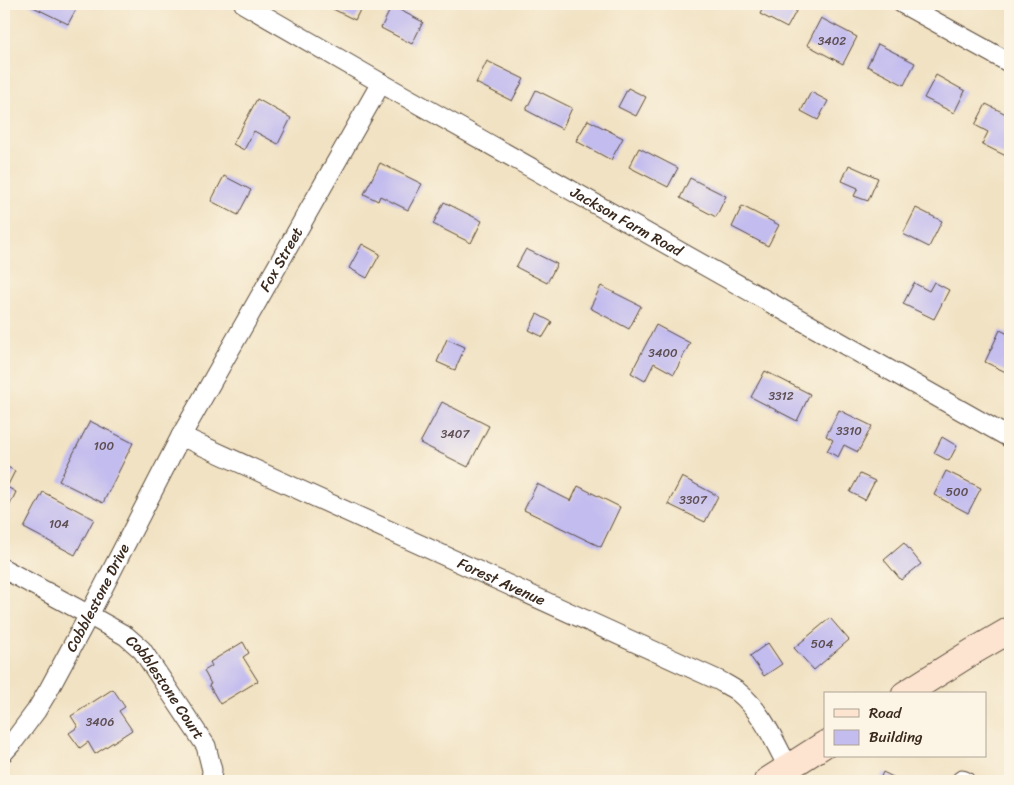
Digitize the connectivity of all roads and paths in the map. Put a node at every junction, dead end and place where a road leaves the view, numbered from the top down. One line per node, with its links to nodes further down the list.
1 (244, 4): 4 (street, Jackson Farm Road)
2 (903, 4): 3 (street)
3 (1010, 63)
4 (381, 83): 5 (street, Fox Street); 6 (street, Jackson Farm Road)
5 (181, 436): 8 (street, Cobblestone Drive); 13 (street, Forest Avenue)
6 (1010, 438)
7 (4, 569): 8 (street, Cobblestone Court)
8 (89, 615): 12 (street, Cobblestone Drive); 14 (street, Cobblestone Court)
9 (1010, 630): 10 (main road)
10 (908, 692)
11 (824, 745): 13 (main road)
12 (4, 752)
13 (778, 774)
14 (211, 781)

